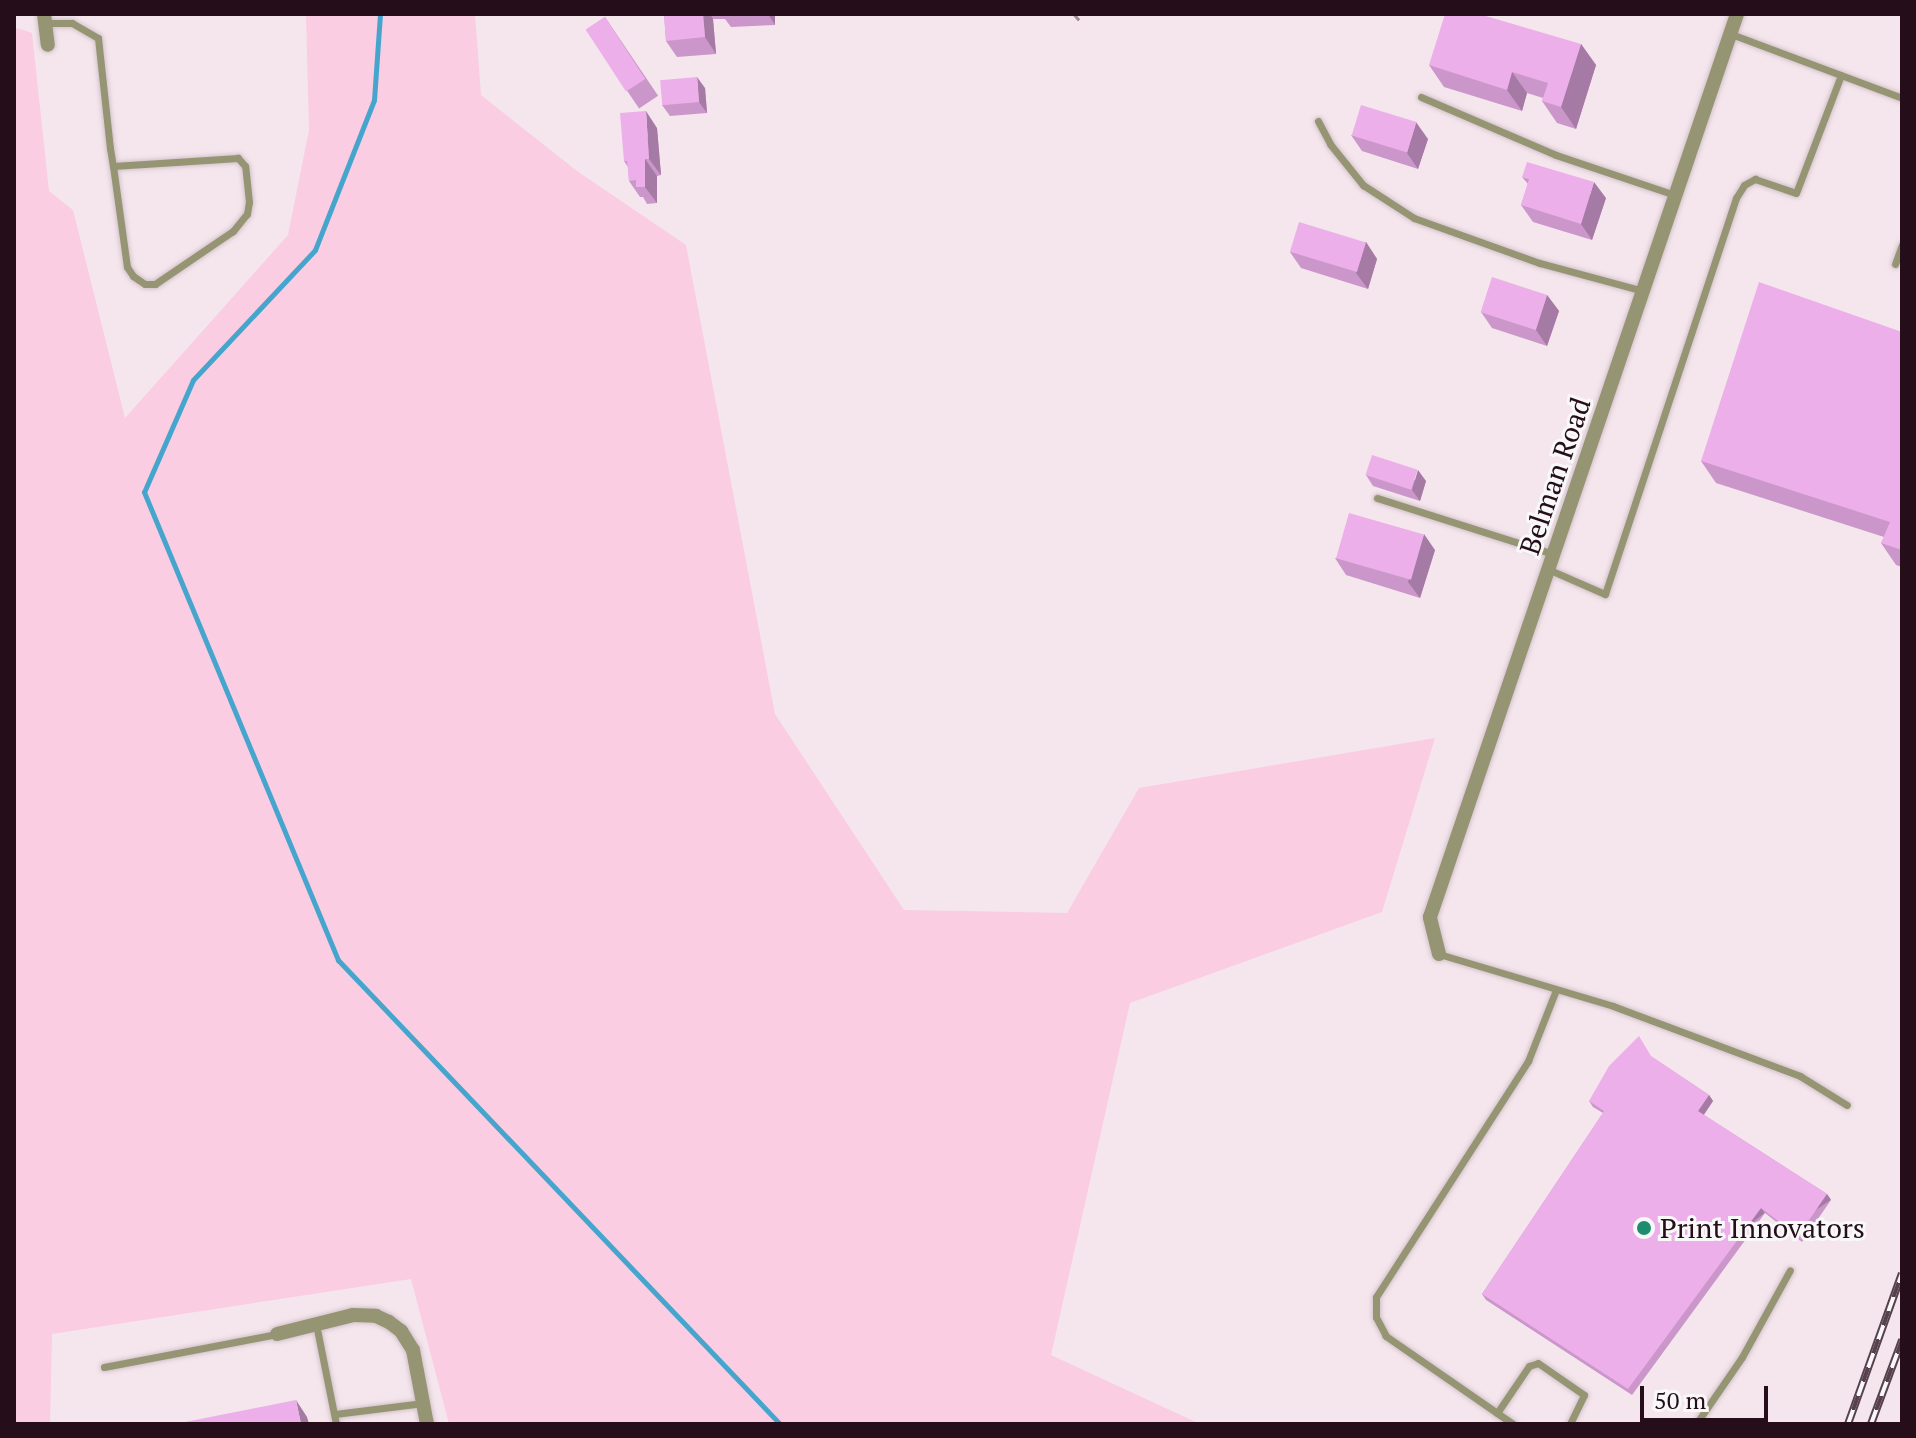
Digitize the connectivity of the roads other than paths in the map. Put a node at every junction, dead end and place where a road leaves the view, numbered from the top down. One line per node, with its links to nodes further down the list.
1 (1737, 14): 3 (street, Belman Road)
2 (45, 18): 4 (street); 9 (lane)
3 (1731, 34): 5 (lane); 10 (street, Belman Road)
4 (48, 45)
5 (1841, 75): 7 (lane); 16 (lane)
6 (1421, 97): 10 (lane)
7 (1902, 98)
8 (1318, 121): 13 (lane)
9 (113, 166): 9 (lane)
10 (1677, 195): 13 (street, Belman Road)
11 (1902, 245): 12 (lane)
12 (1895, 264)
13 (1645, 291): 15 (street, Belman Road)
14 (1377, 498): 15 (lane)
15 (1556, 555): 16 (street, Belman Road)
16 (1550, 570): 17 (street, Belman Road)
17 (1439, 954): 18 (lane)
18 (1556, 990): 19 (lane); 25 (lane)
19 (1847, 1105)
20 (1790, 1270): 31 (lane)
21 (316, 1324): 22 (street); 24 (street); 26 (lane)
22 (277, 1334): 23 (lane)
23 (104, 1367)
24 (423, 1403): 26 (lane); 28 (street)
25 (1497, 1413): 29 (lane); 30 (lane)
26 (335, 1414): 27 (lane)
27 (336, 1424)
28 (427, 1424)
29 (1513, 1424)
30 (1570, 1424)
31 (1696, 1424)

